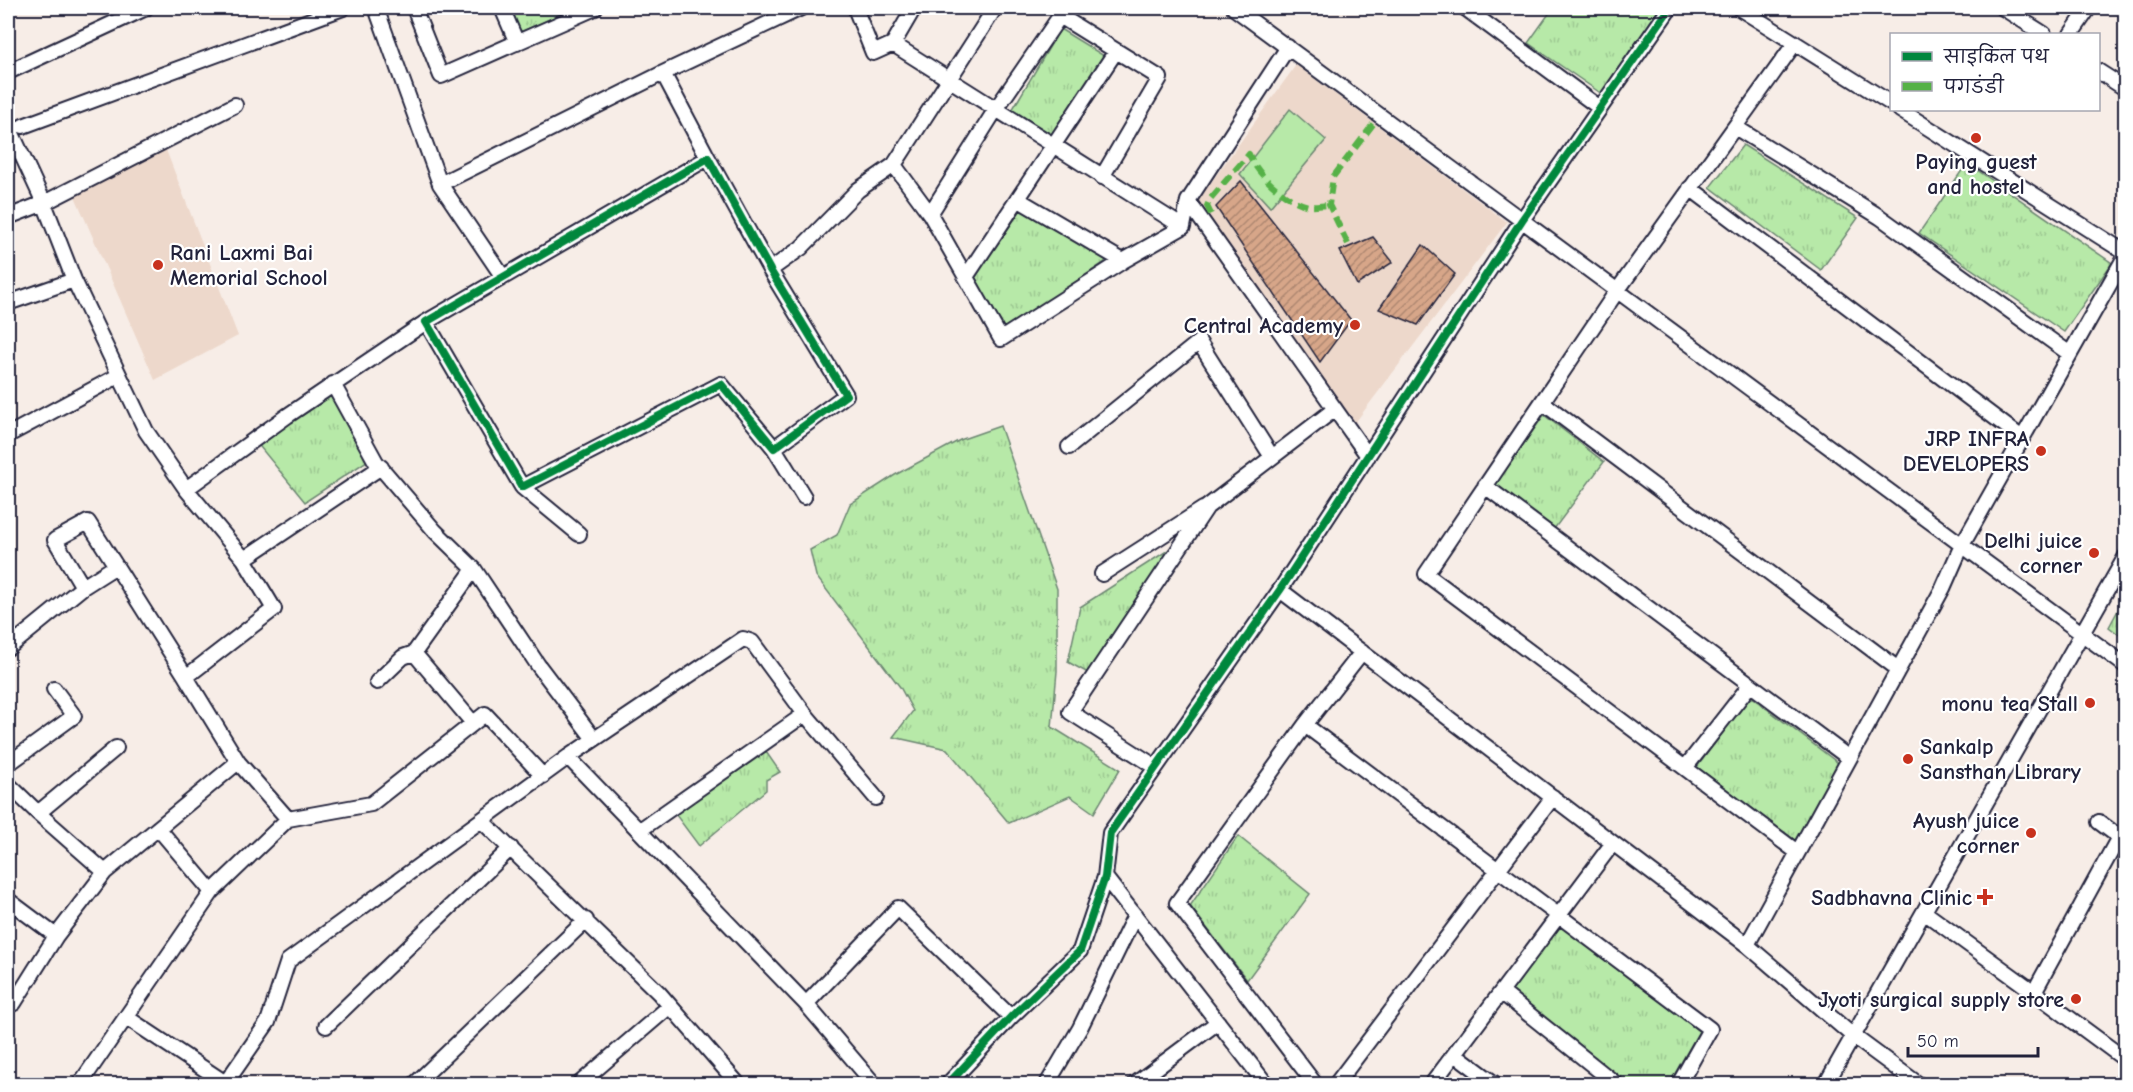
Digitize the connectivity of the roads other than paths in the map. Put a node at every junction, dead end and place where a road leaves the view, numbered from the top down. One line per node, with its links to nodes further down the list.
1 (119, 8): 18 (street)
2 (146, 8): 18 (street)
3 (343, 8): 37 (street)
4 (376, 8): 43 (street)
5 (414, 8): 21 (street)
6 (502, 8): 21 (street)
7 (595, 8): 21 (street)
8 (801, 8): 28 (street)
9 (855, 8): 23 (street)
10 (914, 8): 23 (street)
11 (995, 8): 29 (street)
12 (1234, 8): 24 (street)
13 (1465, 8): 33 (street)
14 (1670, 8): 33 (street)
15 (1740, 8): 22 (street)
16 (2003, 8): 19 (street)
17 (2089, 8): 20 (street)
18 (110, 22): 26 (street)
19 (2042, 33)
20 (2072, 33)
21 (517, 43)
22 (1795, 43): 31 (street); 38 (street)
23 (893, 44): 29 (street)
24 (1288, 47): 46 (street); 50 (street)
25 (1116, 51): 34 (street); 39 (street); 42 (street)
26 (8, 72)
27 (2100, 72): 30 (street)
28 (663, 73): 40 (street); 43 (street)
29 (949, 80): 34 (street); 41 (street)
30 (2126, 89)
31 (1890, 103)
32 (235, 105): 47 (street)
33 (1600, 108): 50 (street)
34 (996, 109): 39 (street); 48 (street)
35 (1902, 111): 52 (street)
36 (8, 124): 47 (street)
37 (23, 126)
38 (1735, 127): 44 (street); 61 (street)
39 (1053, 144): 42 (street); 45 (street)
40 (708, 159): 54 (street); 55 (street)
41 (894, 165): 48 (street); 54 (street)
42 (1102, 177): 51 (street)
43 (440, 184): 55 (street)
44 (1690, 188): 58 (street); 67 (street)
45 (1019, 200): 53 (street); 56 (street)
46 (1188, 201): 51 (street); 65 (street)
47 (44, 202): 49 (street); 57 (street)
48 (930, 214): 56 (street)
49 (8, 217)
50 (1522, 220): 58 (street); 70 (street)
51 (1183, 227): 53 (street)
52 (2126, 254): 61 (street)
53 (1123, 261): 56 (street)
54 (770, 270): 69 (street)
55 (503, 277): 60 (street)
56 (966, 277)
57 (74, 280): 59 (street); 62 (street)
58 (1617, 291): 64 (street); 79 (street)
59 (8, 303)
60 (426, 322): 63 (street); 74 (street)
61 (2070, 354): 67 (street)
62 (118, 376): 66 (street); 75 (street)
63 (333, 384): 72 (street); 75 (street)
64 (1542, 402): 73 (street); 92 (street)
65 (1335, 409): 70 (street); 71 (street)
66 (8, 435)
67 (2022, 438): 79 (street)
68 (1069, 447): 71 (street)
69 (774, 448): 74 (street); 76 (street)
70 (1368, 456): 86 (street)
71 (1272, 457): 77 (street)
72 (381, 467): 81 (street); 83 (street)
73 (1485, 486): 95 (street); 107 (street)
74 (522, 487): 78 (street)
75 (186, 489): 81 (street)
76 (804, 497)
77 (1208, 507): 84 (street); 106 (street)
78 (579, 534)
79 (1962, 545): 87 (street); 92 (street)
80 (2126, 556): 87 (street)
81 (244, 559): 93 (street)
82 (116, 566): 85 (street); 85 (street); 93 (street)
83 (474, 569): 90 (street); 100 (street)
84 (1102, 574)
85 (83, 587): 88 (street)
86 (1280, 590): 89 (street); 106 (street)
87 (2082, 634): 91 (street); 127 (street)
88 (8, 648)
89 (1362, 652): 99 (street); 110 (street)
90 (414, 653): 94 (street); 98 (street)
91 (2126, 666)
92 (1898, 669): 103 (street)
93 (186, 676): 104 (street)
94 (377, 681)
95 (1750, 684): 103 (street); 107 (street)
96 (54, 689): 105 (street)
97 (805, 714): 100 (street); 111 (street); 117 (street)
98 (473, 723): 108 (street); 113 (street)
99 (1305, 725): 122 (street); 156 (street)
100 (594, 739): 102 (street)
101 (116, 748): 112 (street)
102 (568, 757): 108 (street); 117 (street)
103 (1849, 758): 121 (street)
104 (238, 762): 113 (street); 116 (street)
105 (8, 764)
106 (1156, 767): 124 (street)
107 (1685, 768): 121 (street)
108 (543, 776): 114 (street)
109 (8, 784): 112 (street)
110 (1553, 797): 119 (street); 122 (street)
111 (876, 798)
112 (38, 813): 123 (street)
113 (288, 819): 125 (street)
114 (482, 821): 120 (street); 147 (street)
115 (2099, 822): 118 (street)
116 (158, 828): 123 (street); 125 (street)
117 (640, 830): 135 (street)
118 (2122, 840): 134 (street)
119 (1613, 843): 129 (street); 132 (street)
120 (511, 848): 130 (street); 141 (street)
121 (1797, 852): 132 (street)
122 (1498, 870): 129 (street); 157 (street)
123 (105, 872): 131 (street)
124 (1104, 877): 128 (street); 139 (street)
125 (212, 892): 138 (street)
126 (8, 900): 131 (street)
127 (1924, 912): 134 (street); 142 (street)
128 (1135, 915): 140 (street); 153 (street)
129 (1558, 916): 133 (street); 161 (street)
130 (586, 920): 137 (street); 148 (street)
131 (56, 936): 136 (street)
132 (1747, 945): 142 (street)
133 (1501, 992): 143 (street); 160 (street)
134 (2034, 992): 144 (street)
135 (806, 1005): 139 (street); 151 (street)
136 (8, 1006)
137 (670, 1006): 149 (street); 150 (street)
138 (126, 1017): 146 (street); 147 (street)
139 (1011, 1017): 152 (street)
140 (1218, 1022): 154 (street); 155 (street)
141 (326, 1026)
142 (1853, 1036): 162 (street); 163 (street)
143 (1455, 1054): 158 (street); 159 (street)
144 (2126, 1060)
145 (2126, 1076): 164 (street)
146 (80, 1084)
147 (226, 1084)
148 (415, 1084)
149 (579, 1084)
150 (738, 1084)
151 (874, 1084)
152 (948, 1084)
153 (1047, 1084)
154 (1135, 1084)
155 (1266, 1084)
156 (1315, 1084)
157 (1336, 1084)
158 (1432, 1084)
159 (1495, 1084)
160 (1616, 1084)
161 (1679, 1084)
162 (1826, 1084)
163 (1918, 1084)
164 (2120, 1084)

